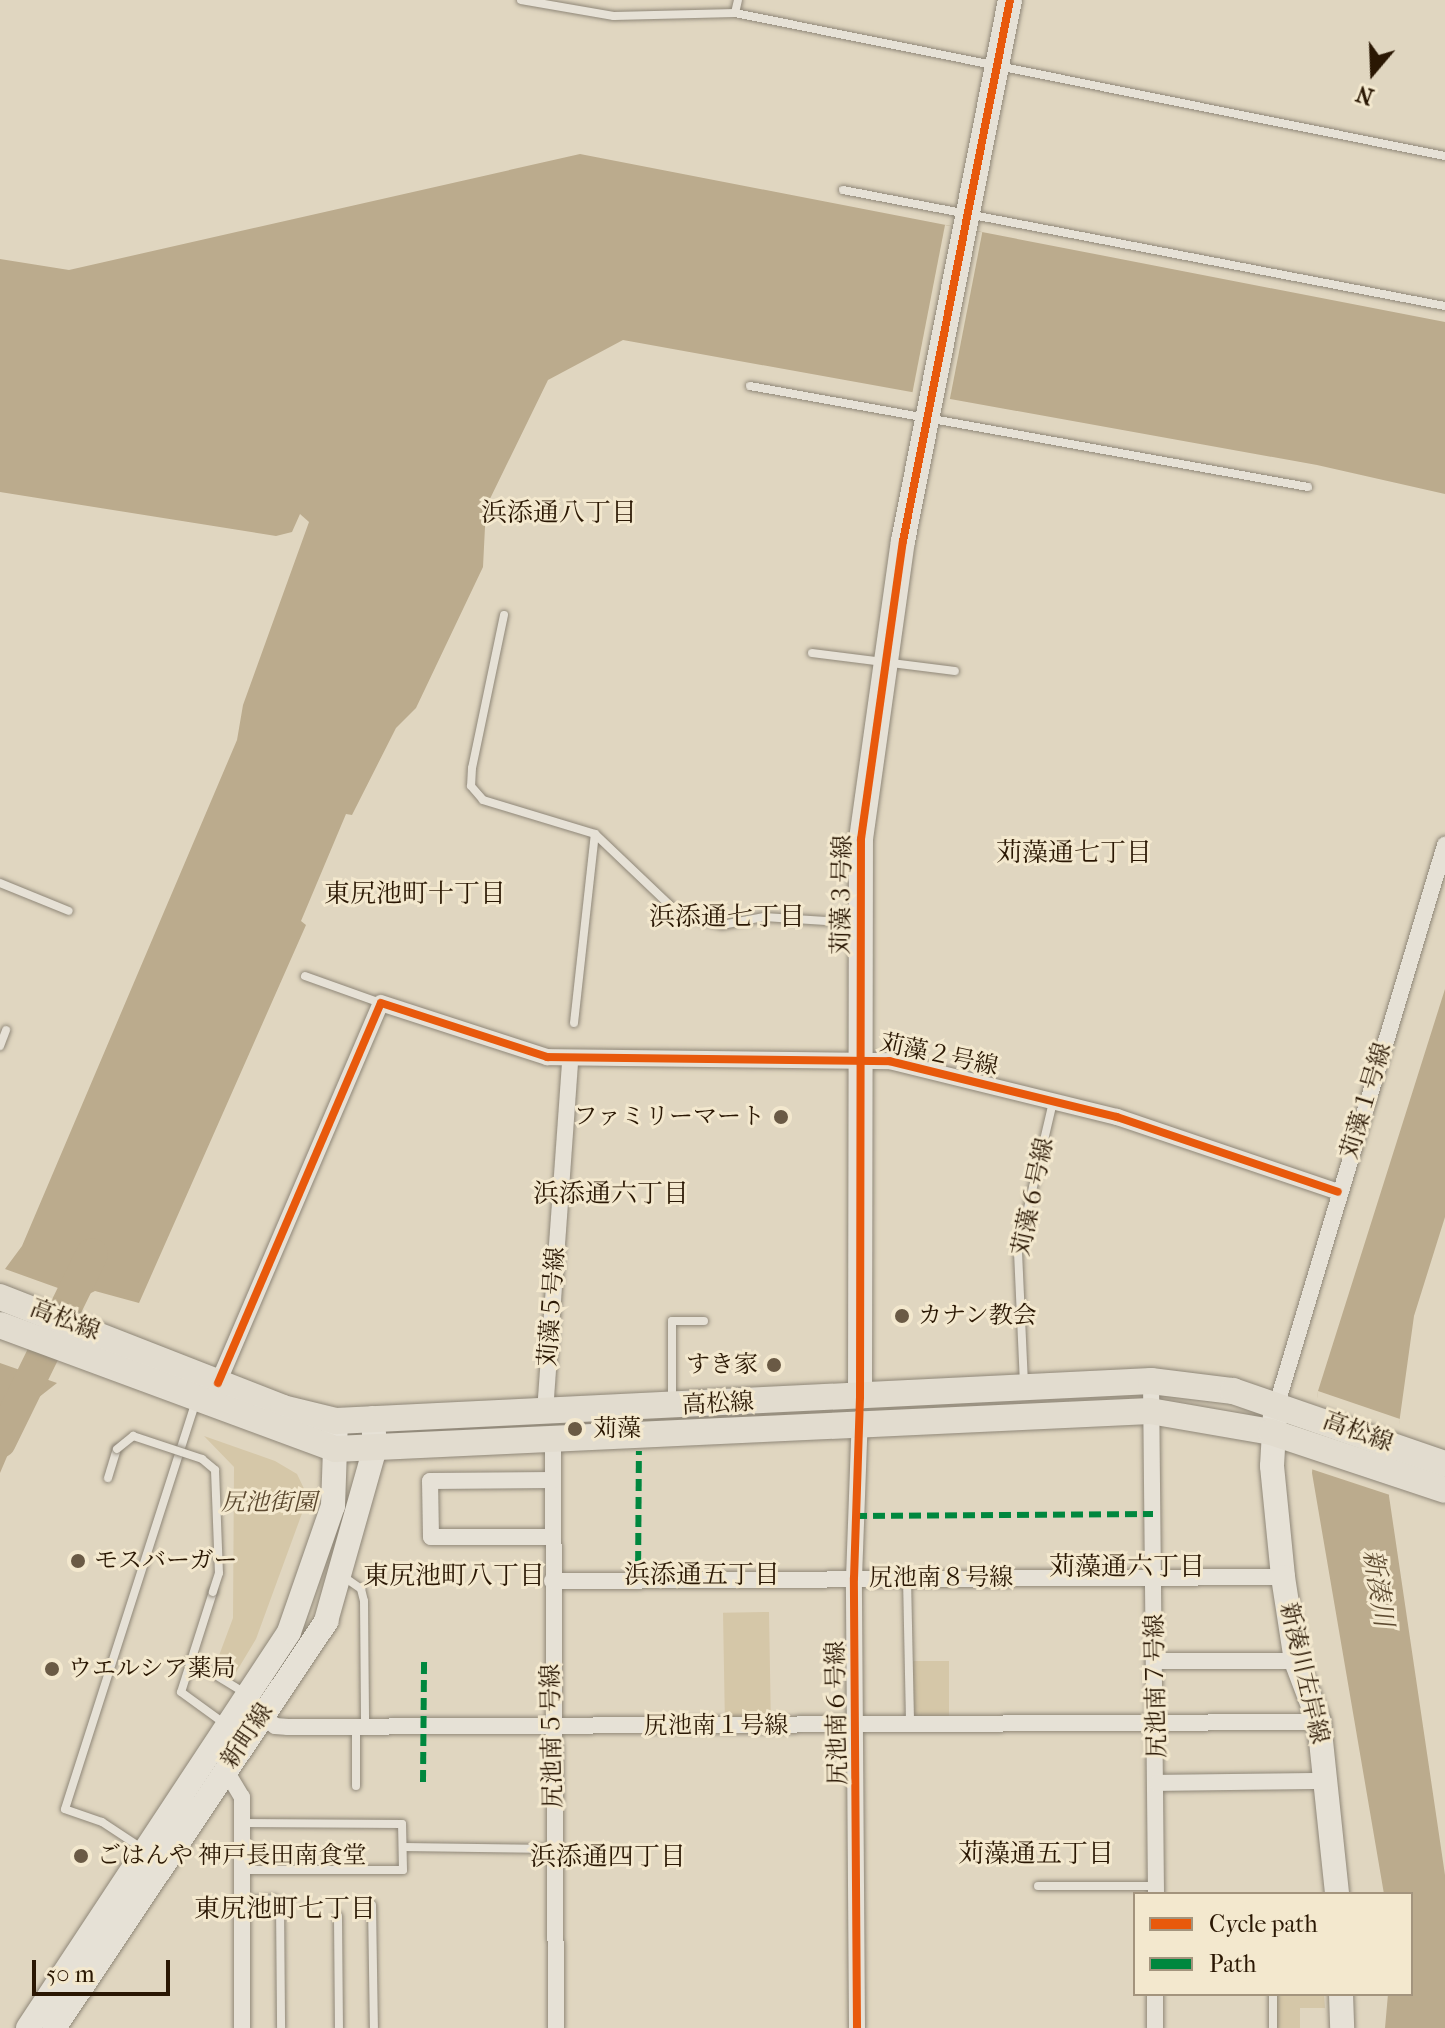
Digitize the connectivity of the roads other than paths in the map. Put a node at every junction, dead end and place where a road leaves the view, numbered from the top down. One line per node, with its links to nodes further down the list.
1 (521, 0): 4 (lane)
2 (738, 0): 4 (lane)
3 (1010, 0): 5 (street, 苅藻３号線)
4 (735, 13): 5 (lane)
5 (996, 68): 6 (lane); 8 (street, 苅藻３号線)
6 (1445, 156)
7 (843, 190): 8 (lane)
8 (967, 220): 9 (lane); 11 (street, 苅藻３号線)
9 (1445, 306)
10 (750, 386): 11 (lane)
11 (930, 408): 12 (lane); 15 (street, 苅藻３号線)
12 (1308, 487)
13 (504, 615): 17 (lane)
14 (812, 653): 15 (lane)
15 (885, 661): 16 (lane); 21 (street, 苅藻３号線)
16 (955, 671)
17 (595, 834): 21 (lane); 24 (lane)
18 (1445, 845): 30 (street, 苅藻１号線)
19 (0, 883): 20 (lane)
20 (69, 911)
21 (859, 923): 27 (street, 苅藻３号線)
22 (305, 976): 23 (lane, 苅藻２号線)
23 (381, 1003): 28 (street, 苅藻２号線); 35 (street)
24 (574, 1023)
25 (6, 1030): 26 (lane)
26 (0, 1046)
27 (862, 1058): 28 (street, 苅藻２号線); 29 (street, 苅藻２号線); 37 (street, 苅藻３号線)
28 (570, 1059): 42 (street, 苅藻５号線)
29 (1054, 1101): 30 (street, 苅藻２号線); 36 (lane, 苅藻６号線)
30 (1338, 1192): 39 (street, 苅藻１号線)
31 (0, 1297): 35 (main road, 高松線)
32 (704, 1321): 40 (lane)
33 (0, 1325): 38 (main road, 高松線)
34 (1151, 1381): 36 (main road, 高松線); 39 (main road, 高松線); 41 (street, 尻池南７号線)
35 (218, 1383): 44 (main road, 高松線)
36 (1024, 1388): 37 (main road, 高松線)
37 (860, 1397): 40 (main road, 高松線); 45 (street, 尻池南６号線)
38 (196, 1400): 50 (main road, 高松線); 81 (lane)
39 (1277, 1404): 46 (main road, 高松線); 47 (street, 新湊川左岸線)
40 (672, 1406): 42 (main road, 高松線)
41 (1150, 1411): 45 (main road, 高松線); 47 (main road, 高松線); 58 (street, 尻池南７号線)
42 (545, 1412): 43 (main road, 高松線)
43 (373, 1418): 44 (main road, 高松線); 49 (street, 新町線)
44 (336, 1421): 50 (street, 新町線)
45 (859, 1424): 48 (main road, 高松線); 60 (street, 尻池南６号線)
46 (1311, 1429): 47 (main road, 高松線); 51 (main road, 高松線)
47 (1271, 1432): 59 (street, 新湊川左岸線)
48 (553, 1443): 49 (main road, 高松線); 54 (street, 尻池南５号線)
49 (375, 1448): 50 (main road, 高松線); 57 (street, 新町線)
50 (335, 1449): 66 (street, 新町線)
51 (1398, 1459): 52 (main road, 高松線); 55 (main road, 高松線)
52 (1445, 1464)
53 (108, 1478): 63 (lane, bridge)
54 (553, 1480): 56 (street, 尻池南５号線); 56 (street)
55 (1445, 1490)
56 (552, 1537): 62 (street, 尻池南５号線)
57 (342, 1576): 67 (street, 新町線); 73 (lane)
58 (1154, 1576): 59 (street, 尻池南８号線); 61 (street, 尻池南８号線); 64 (street, 尻池南７号線)
59 (1283, 1577): 65 (street, 新湊川左岸線)
60 (854, 1578): 61 (street, 尻池南８号線); 62 (street, 尻池南８号線); 72 (street, 尻池南６号線)
61 (907, 1578): 70 (lane)
62 (552, 1581): 74 (street, 尻池南５号線)
63 (191, 1660): 66 (lane); 71 (lane)
64 (1155, 1661): 65 (street); 69 (street, 尻池南７号線)
65 (1296, 1661): 68 (street, 新湊川左岸線)
66 (247, 1695): 71 (street, 新町線)
67 (262, 1715): 73 (street, 尻池南１号線); 75 (street, 新町線)
68 (1319, 1722): 69 (street, 尻池南１号線); 76 (street, 新湊川左岸線)
69 (1156, 1723): 70 (street, 尻池南１号線); 77 (street, 尻池南７号線)
70 (910, 1724): 72 (street, 尻池南１号線)
71 (227, 1725): 81 (street, 新町線)
72 (858, 1725): 74 (street, 尻池南１号線); 100 (street, 尻池南６号線)
73 (360, 1727): 74 (street, 尻池南１号線); 78 (lane)
74 (551, 1727): 82 (street, 尻池南５号線)
75 (225, 1769): 79 (street); 94 (street, 新町線)
76 (1326, 1781): 77 (street); 86 (street, 新湊川左岸線)
77 (1157, 1783): 85 (street, 尻池南７号線)
78 (356, 1786)
79 (242, 1823): 80 (lane); 83 (street)
80 (403, 1847): 82 (lane); 83 (lane)
81 (143, 1849): 93 (street, 新町線)
82 (553, 1849): 99 (street, 尻池南５号線)
83 (241, 1870): 87 (street)
84 (1038, 1886): 85 (lane)
85 (1156, 1890)
86 (1337, 1892)
87 (240, 1901): 95 (street); 96 (lane)
88 (372, 1905): 98 (lane)
89 (338, 1916): 97 (lane)
90 (1155, 1996): 101 (street)
91 (1273, 1996): 102 (lane)
92 (1341, 1996): 103 (street)
93 (28, 2028)
94 (54, 2028)
95 (242, 2028)
96 (281, 2028)
97 (339, 2028)
98 (374, 2028)
99 (556, 2028)
100 (857, 2028)
101 (1155, 2028)
102 (1273, 2028)
103 (1342, 2028)

